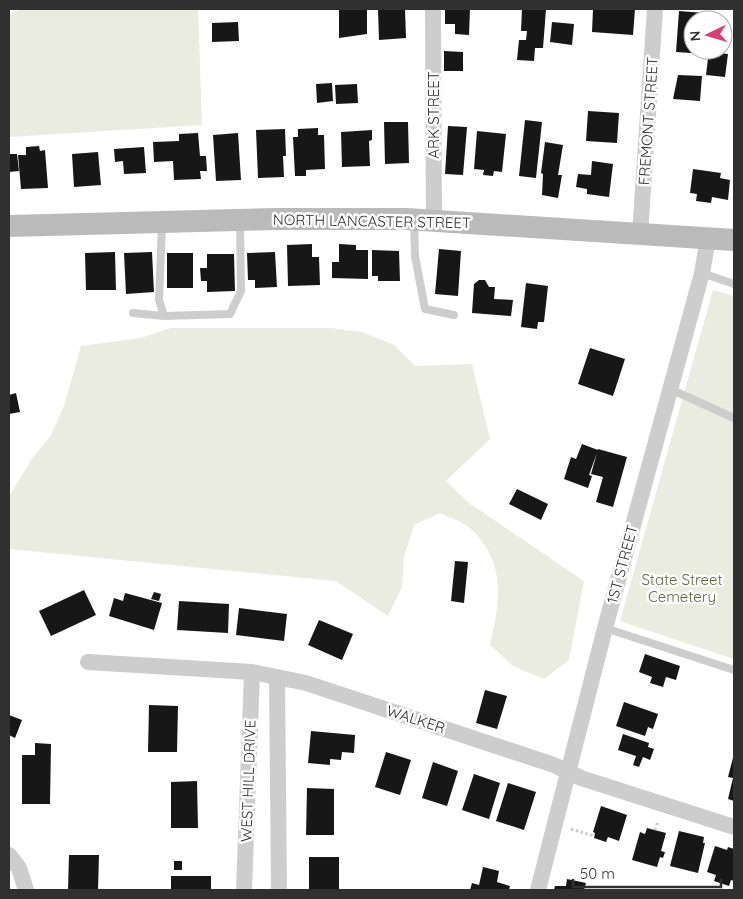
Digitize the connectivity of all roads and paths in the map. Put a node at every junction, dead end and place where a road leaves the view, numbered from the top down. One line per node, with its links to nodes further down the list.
1 (433, 9): 4 (street, ARK STREET)
2 (655, 9): 7 (street, FREMONT STREET)
3 (240, 220): 4 (main road, NORTH LANCASTER STREET); 5 (main road, NORTH LANCASTER STREET); 14 (lane)
4 (424, 220): 7 (main road, NORTH LANCASTER STREET); 13 (lane)
5 (162, 222): 6 (main road, NORTH LANCASTER STREET); 14 (lane)
6 (9, 226)
7 (640, 234): 8 (main road, NORTH LANCASTER STREET)
8 (708, 239): 9 (main road, NORTH LANCASTER STREET); 10 (street, 1ST STREET)
9 (734, 240)
10 (702, 273): 11 (lane); 15 (street, 1ST STREET)
11 (734, 284)
12 (133, 313): 14 (lane)
13 (454, 315)
14 (164, 316)
15 (669, 389): 16 (lane); 17 (street, 1ST STREET)
16 (734, 418)
17 (604, 628): 19 (lane); 22 (street, 1ST STREET)
18 (88, 662): 20 (street, WALKER)
19 (734, 670)
20 (252, 672): 21 (street, WALKER); 28 (street, WEST HILL DRIVE)
21 (277, 677): 22 (street, WALKER); 29 (street, WEST HILL DRIVE)
22 (567, 770): 23 (street, WALKER); 30 (street, 1ST STREET)
23 (734, 827)
24 (566, 828): 25 (path)
25 (594, 836)
26 (9, 855): 27 (street)
27 (26, 890)
28 (244, 890)
29 (279, 890)
30 (538, 890)

